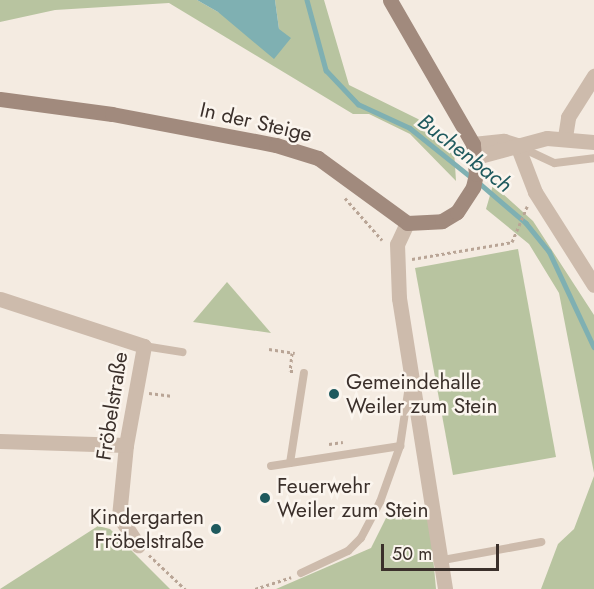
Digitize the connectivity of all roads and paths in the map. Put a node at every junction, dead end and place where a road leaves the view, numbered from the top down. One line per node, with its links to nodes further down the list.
1 (390, 0): 7 (main road)
2 (594, 76): 4 (street)
3 (0, 99): 11 (main road, In der Steige)
4 (565, 137): 5 (street); 6 (street)
5 (594, 142)
6 (517, 145): 7 (street); 8 (lane); 14 (street)
7 (475, 153): 11 (main road)
8 (594, 158)
9 (342, 196): 12 (path)
10 (529, 202): 13 (path)
11 (407, 223): 21 (street)
12 (384, 245)
13 (407, 264)
14 (594, 285)
15 (0, 299): 16 (street, Fröbelstraße)
16 (144, 346): 18 (lane); 22 (street, Fröbelstraße)
17 (269, 349): 19 (path)
18 (183, 352)
19 (295, 353)
20 (304, 373): 27 (lane)
21 (411, 381): 26 (lane); 31 (street)
22 (136, 390): 23 (path); 25 (street, Fröbelstraße)
23 (173, 396)
24 (0, 441): 25 (street)
25 (126, 445): 30 (street, Fröbelstraße)
26 (400, 446): 27 (lane); 32 (lane)
27 (290, 463): 28 (lane)
28 (271, 466)
29 (541, 542): 31 (lane)
30 (138, 545): 33 (path)
31 (442, 560): 35 (street)
32 (301, 573): 34 (path)
33 (185, 589)
34 (255, 589)
35 (445, 589)

